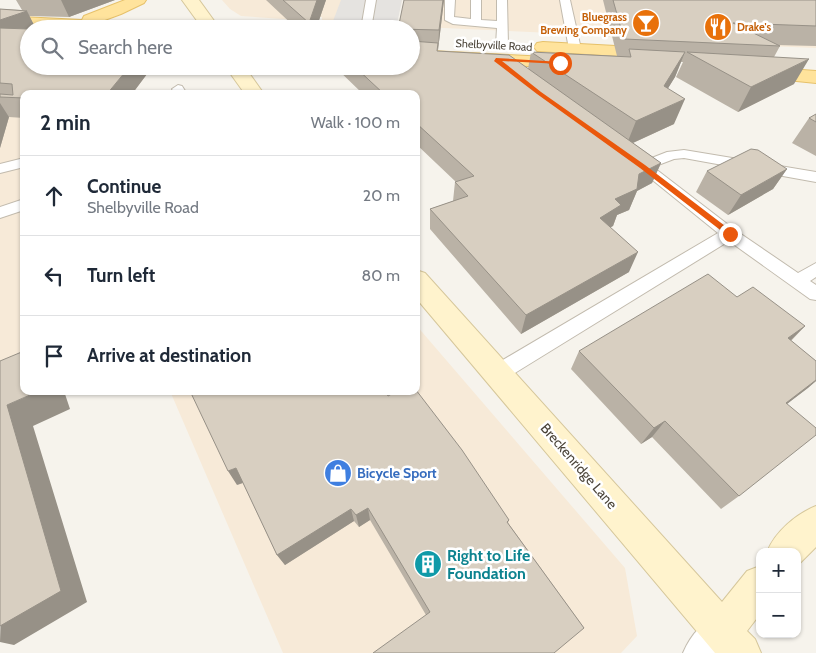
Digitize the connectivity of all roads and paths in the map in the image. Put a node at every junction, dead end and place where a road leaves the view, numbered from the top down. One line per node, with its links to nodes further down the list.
1 (138, 0): 8 (main road)
2 (190, 0): 9 (main road)
3 (371, 0): 10 (lane)
4 (450, 0): 13 (lane)
5 (476, 0): 13 (lane)
6 (502, 0): 14 (lane)
7 (565, 0): 18 (lane)
8 (85, 20)
9 (206, 20)
10 (368, 20)
11 (0, 21): 12 (main road)
12 (20, 22)
13 (476, 23): 14 (lane)
14 (502, 25): 19 (lane)
15 (0, 34): 16 (main road)
16 (20, 34)
17 (420, 42): 19 (main road, Shelbyville Road)
18 (575, 49): 19 (main road, Shelbyville Road); 19 (main road, Shelbyville Road)
19 (499, 52): 20 (main road, Shelbyville Road); 21 (lane)
20 (420, 55)
21 (513, 72)
22 (741, 72): 24 (main road)
23 (241, 75): 25 (main road)
24 (816, 77)
25 (252, 90)
26 (627, 155): 28 (lane)
27 (20, 163): 29 (lane)
28 (643, 166): 30 (lane); 33 (lane)
29 (0, 169)
30 (816, 177)
31 (20, 206): 32 (lane)
32 (0, 213)
33 (730, 234): 35 (lane); 38 (lane)
34 (816, 269): 35 (lane)
35 (798, 281): 37 (lane)
36 (420, 285): 38 (main road, Breckenridge Lane)
37 (816, 294)
38 (498, 373): 42 (main road, Breckenridge Lane)
39 (816, 523): 40 (main road)
40 (789, 548)
41 (756, 591): 42 (main road)
42 (722, 646)

